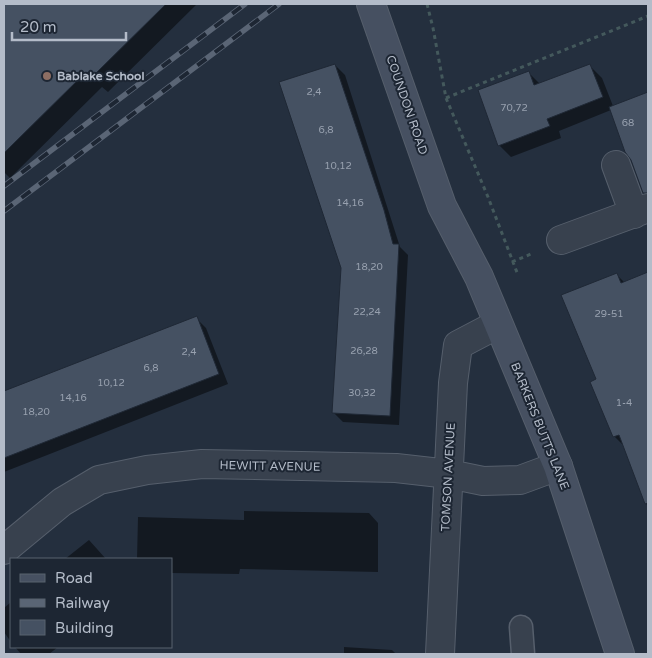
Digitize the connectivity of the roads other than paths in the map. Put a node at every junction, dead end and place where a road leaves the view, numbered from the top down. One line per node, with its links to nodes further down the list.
1 (371, 4): 3 (street, COUNDON ROAD)
2 (616, 165): 4 (street)
3 (442, 206): 6 (street, BARKERS BUTTS LANE)
4 (641, 211): 5 (street)
5 (561, 240)
6 (498, 324): 7 (street, BARKERS BUTTS LANE); 8 (street, TOMSON AVENUE)
7 (558, 466): 8 (street, HEWITT AVENUE); 13 (street, BARKERS BUTTS LANE)
8 (449, 474): 9 (street, HEWITT AVENUE); 11 (street, TOMSON AVENUE)
9 (4, 550)
10 (521, 628): 12 (lane)
11 (440, 654)
12 (523, 654)
13 (620, 654)

